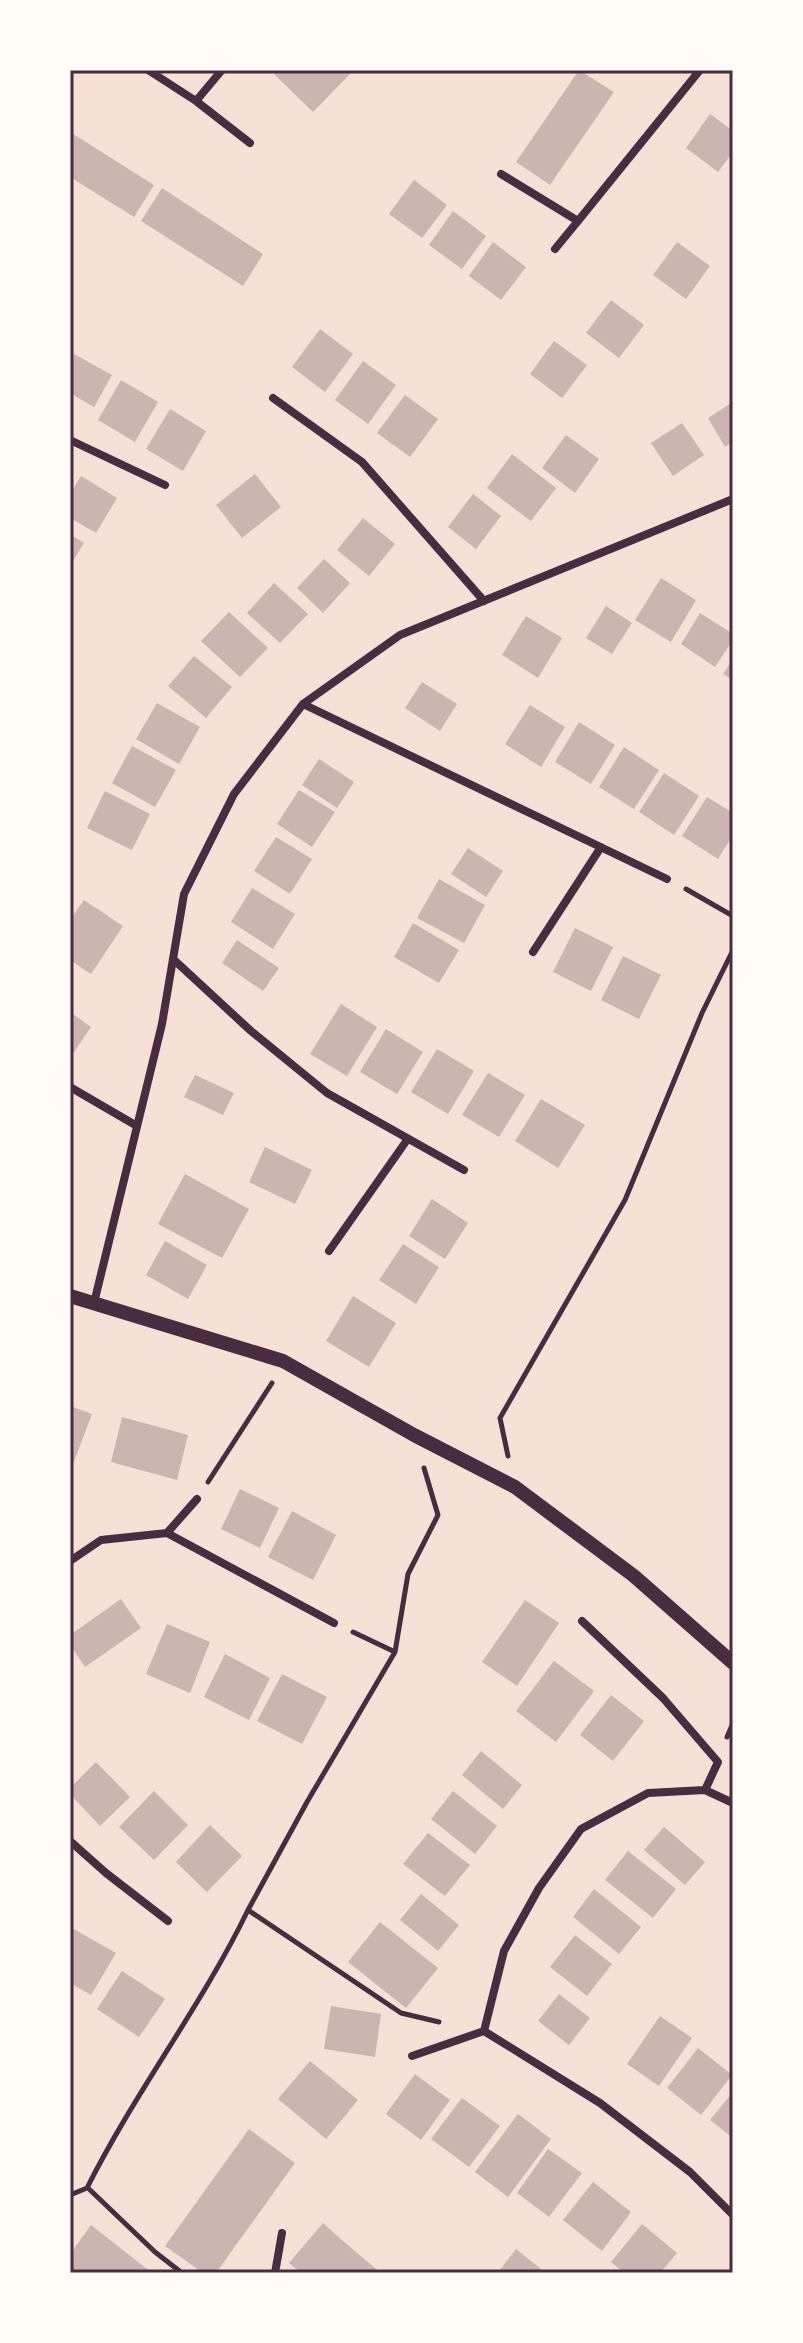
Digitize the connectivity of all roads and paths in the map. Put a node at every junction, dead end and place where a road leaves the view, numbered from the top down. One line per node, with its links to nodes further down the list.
1 (148, 70): 4 (street)
2 (222, 70): 4 (street)
3 (700, 70): 7 (street)
4 (196, 101): 5 (street)
5 (250, 143)
6 (501, 174): 7 (street)
7 (578, 221): 8 (street)
8 (555, 249)
9 (273, 398): 13 (street)
10 (70, 440): 11 (street)
11 (165, 485)
12 (733, 499): 13 (street)
13 (484, 601): 14 (street)
14 (303, 704): 15 (street); 20 (street)
15 (601, 847): 16 (street); 19 (street)
16 (667, 879): 17 (path)
17 (733, 916)
18 (733, 950): 29 (path)
19 (533, 952)
20 (173, 959): 22 (street); 23 (street)
21 (70, 1087): 22 (street)
22 (137, 1126): 27 (street)
23 (407, 1140): 24 (street); 25 (street)
24 (464, 1170)
25 (329, 1251)
26 (70, 1296): 27 (street)
27 (94, 1303): 28 (street)
28 (283, 1361): 30 (street); 31 (path)
29 (500, 1418)
30 (414, 1435): 36 (path); 37 (street)
31 (197, 1499): 32 (street)
32 (167, 1533): 33 (street); 35 (street)
33 (70, 1561)
34 (582, 1621): 38 (street)
35 (334, 1623): 36 (path)
36 (395, 1652): 41 (path)
37 (733, 1663)
38 (705, 1790): 39 (street); 43 (street)
39 (733, 1803)
40 (70, 1841): 42 (street)
41 (248, 1910): 43 (path); 45 (path)
42 (168, 1921)
43 (484, 2031): 44 (street); 47 (street)
44 (412, 2056)
45 (87, 2188): 46 (path); 49 (path)
46 (70, 2195)
47 (733, 2215)
48 (282, 2233): 50 (street)
49 (182, 2273)
50 (275, 2273)

